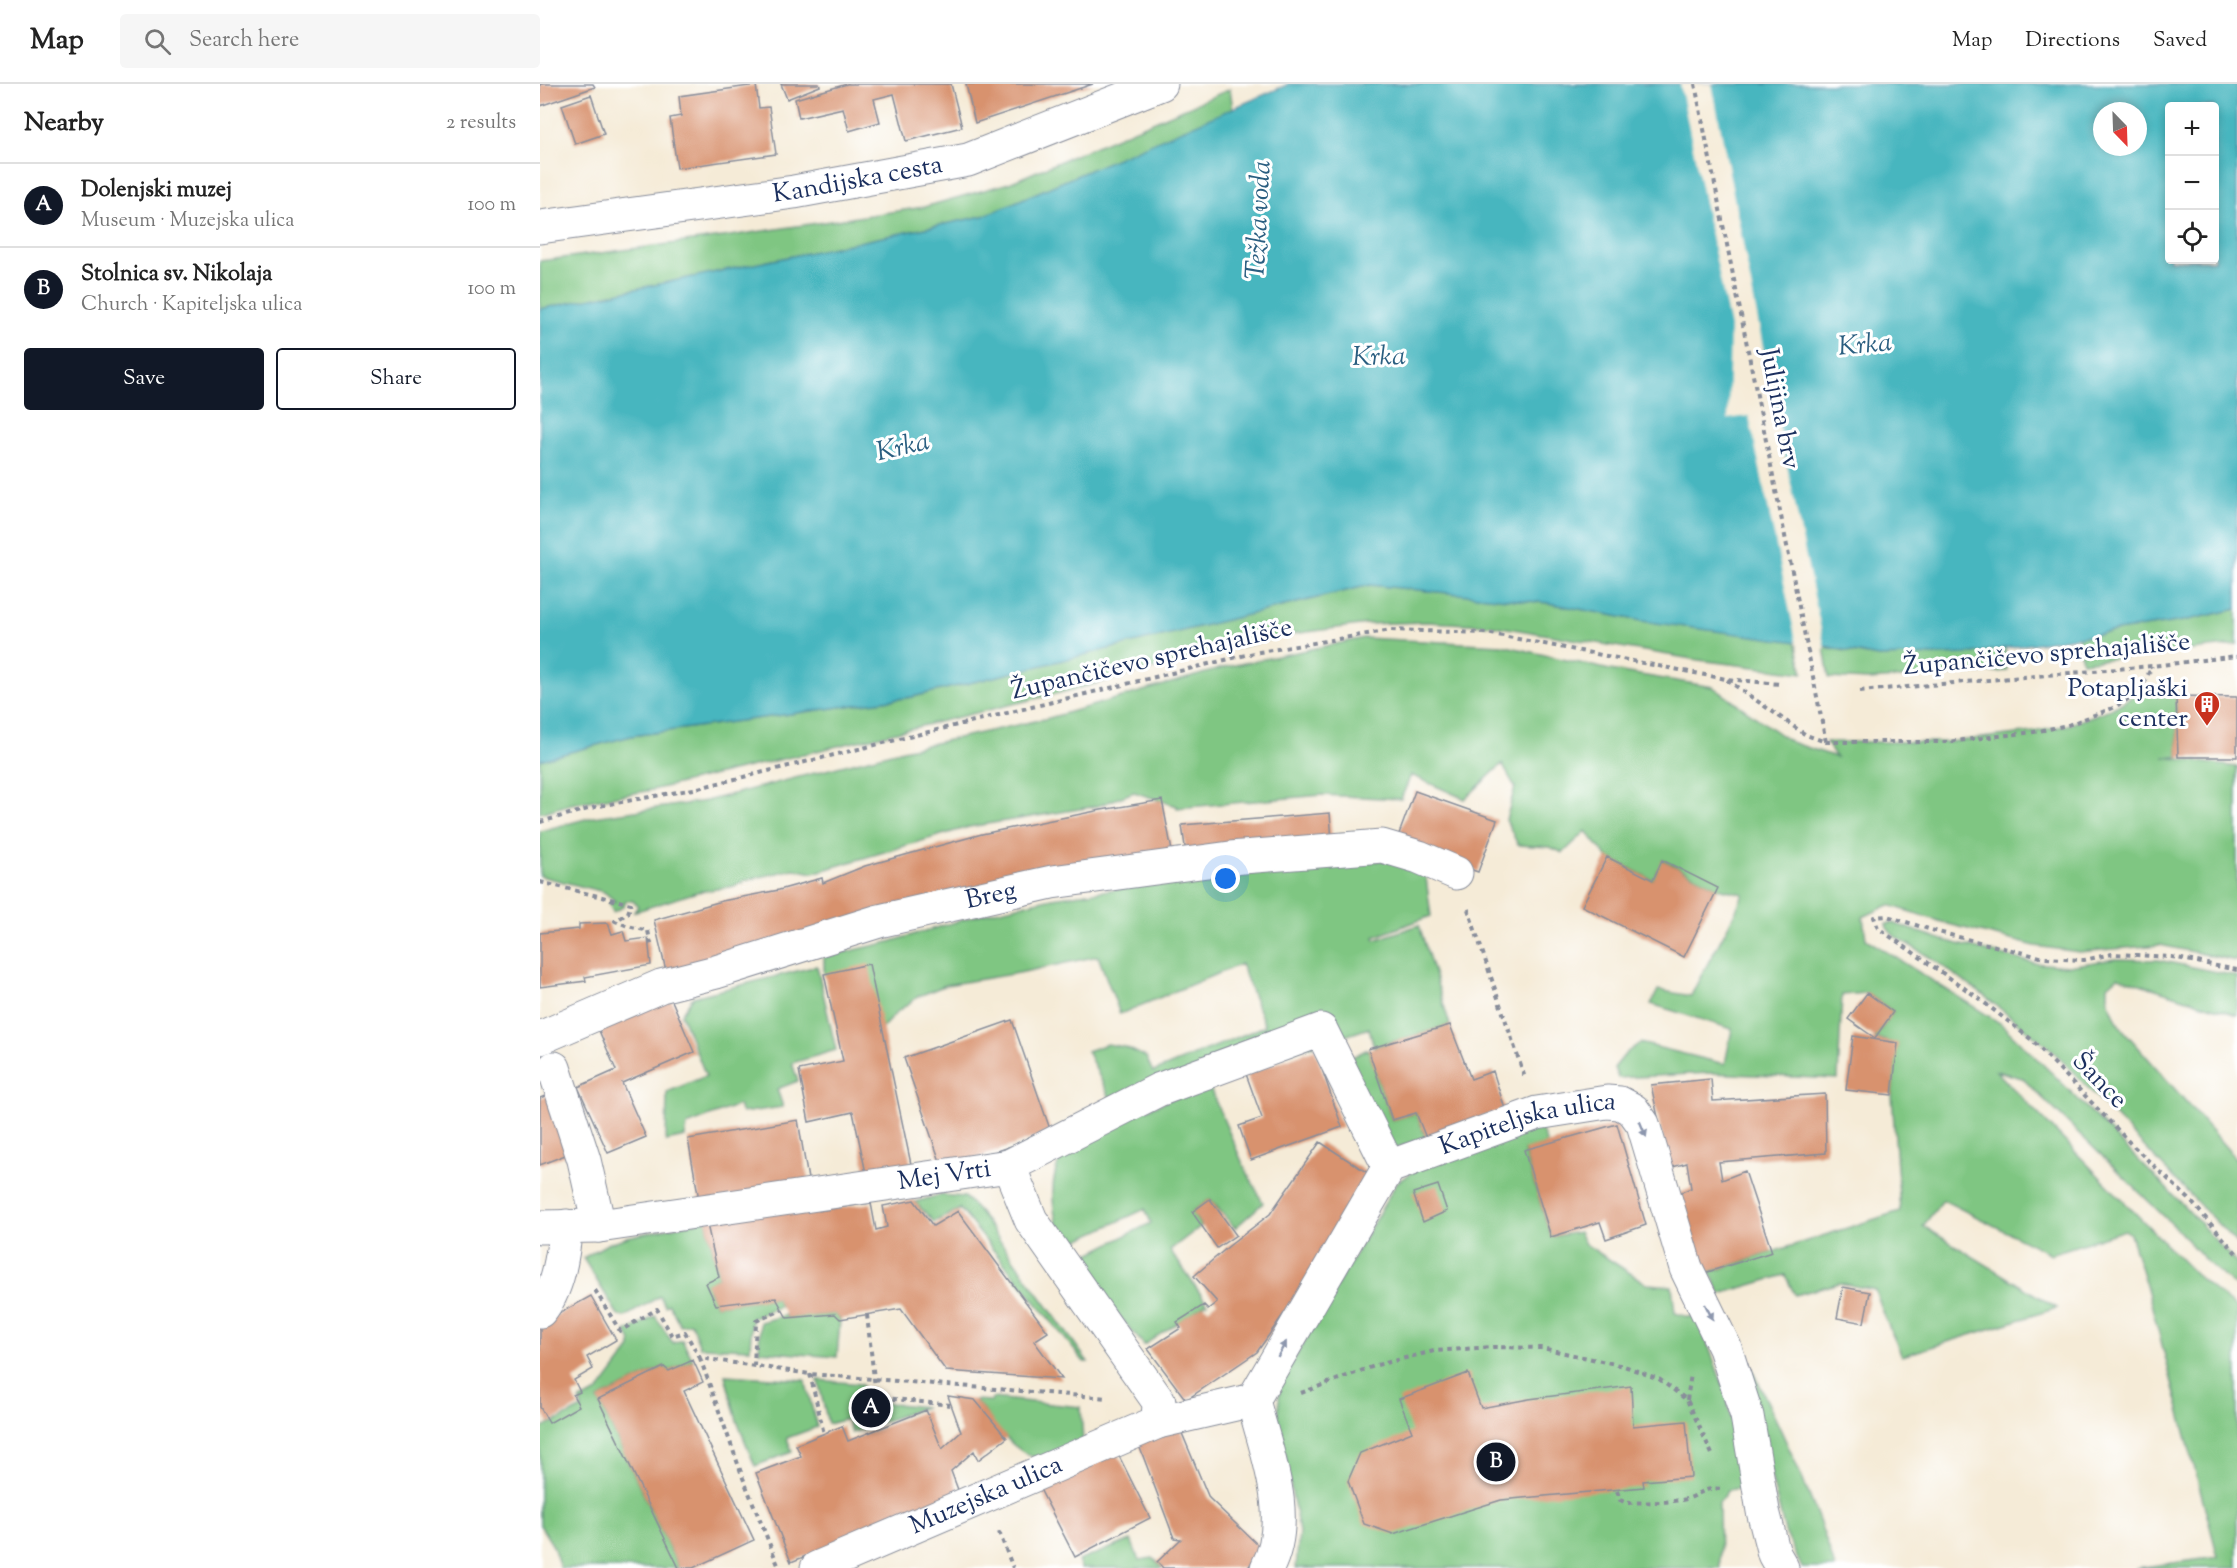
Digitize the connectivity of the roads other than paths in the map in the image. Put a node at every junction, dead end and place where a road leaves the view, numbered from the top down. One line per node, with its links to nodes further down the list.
1 (1161, 84): 2 (street, Kandijska cesta)
2 (540, 227)
3 (1456, 873): 4 (street, Breg)
4 (541, 1038): 5 (street)
5 (547, 1072): 8 (street)
6 (1009, 1166): 7 (street, Mej Vrti); 8 (street, Mej Vrti); 12 (street)
7 (1389, 1167): 11 (street, one-way to 7); 15 (street, Kapiteljska ulica, one-way to 15)
8 (599, 1226): 9 (street, Mej Vrti)
9 (556, 1236): 10 (street)
10 (540, 1311)
11 (1253, 1400): 12 (street, Muzejska ulica); 14 (street)
12 (1158, 1412): 13 (street, Muzejska ulica)
13 (817, 1568)
14 (1267, 1568)
15 (1782, 1568)

